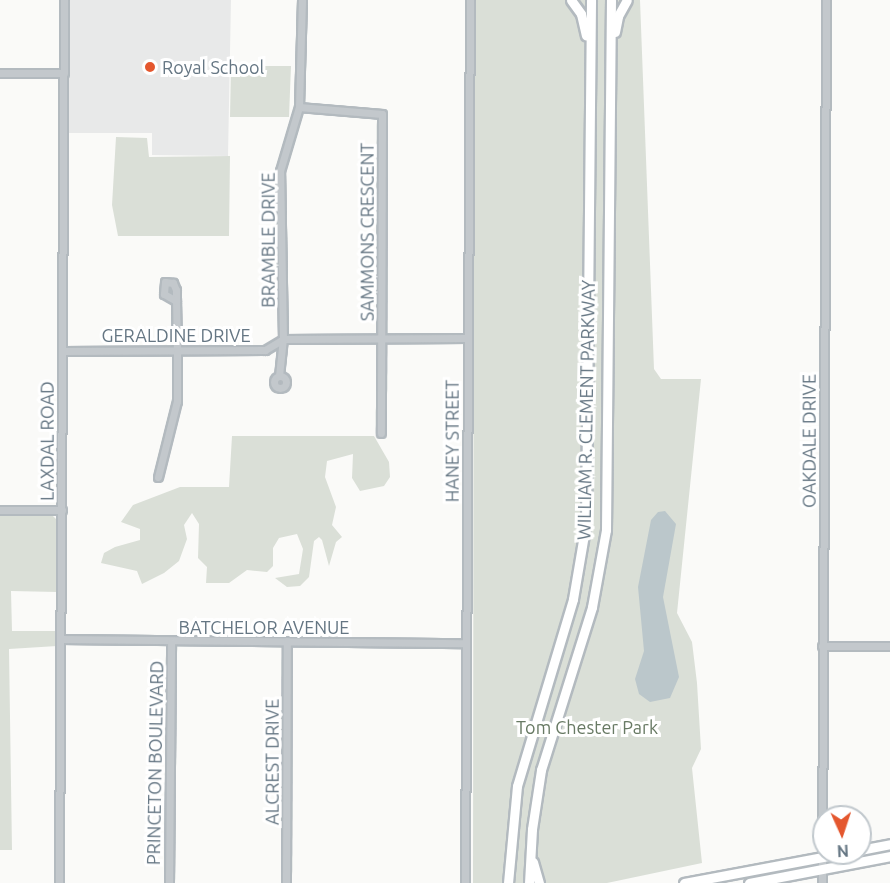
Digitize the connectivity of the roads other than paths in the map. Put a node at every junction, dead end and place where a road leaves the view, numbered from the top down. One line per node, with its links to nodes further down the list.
1 (64, 0): 12 (street, LAXDAL ROAD)
2 (302, 0): 13 (street, BRAMBLE DRIVE)
3 (470, 0): 15 (street, HANEY STREET)
4 (571, 0): 9 (main road)
5 (591, 0): 9 (main road, WILLIAM R. CLEMENT PARKWAY)
6 (611, 0): 10 (main road, WILLIAM R. CLEMENT PARKWAY)
7 (627, 0): 10 (main road)
8 (826, 0): 29 (street, OAKDALE DRIVE)
9 (589, 57): 44 (main road, WILLIAM R. CLEMENT PARKWAY)
10 (611, 58): 33 (main road, WILLIAM R. CLEMENT PARKWAY)
11 (0, 73): 12 (street)
12 (64, 73): 18 (street, LAXDAL ROAD)
13 (299, 107): 16 (street, BRAMBLE DRIVE); 17 (street, SAMMONS CRESCENT)
14 (176, 301): 19 (street)
15 (467, 338): 17 (street, GERALDINE DRIVE); 28 (street, HANEY STREET)
16 (283, 339): 17 (street, GERALDINE DRIVE); 19 (street, GERALDINE DRIVE); 20 (street, BRAMBLE DRIVE)
17 (382, 339): 21 (street, SAMMONS CRESCENT)
18 (63, 351): 19 (street, GERALDINE DRIVE); 24 (street, LAXDAL ROAD)
19 (177, 351): 22 (street)
20 (279, 376)
21 (381, 434)
22 (158, 477)
23 (0, 510): 24 (street)
24 (62, 510): 25 (street, LAXDAL ROAD)
25 (61, 639): 27 (street, BATCHELOR AVENUE); 40 (street, LAXDAL ROAD)
26 (287, 641): 27 (street, BATCHELOR AVENUE); 28 (street, BATCHELOR AVENUE); 42 (street, ALCREST DRIVE)
27 (171, 642): 41 (street, PRINCETON BOULEVARD)
28 (466, 643): 43 (street, HANEY STREET)
29 (822, 646): 30 (street); 31 (street, OAKDALE DRIVE)
30 (890, 646)
31 (821, 805)
32 (890, 844): 34 (main road)
33 (530, 845): 45 (main road, WILLIAM R. CLEMENT PARKWAY); 46 (main road)
34 (872, 848)
35 (890, 856): 38 (main road)
36 (812, 860): 39 (main road)
37 (822, 865): 38 (street, OAKDALE DRIVE)
38 (822, 868): 48 (main road); 49 (street, OAKDALE DRIVE)
39 (699, 882): 47 (main road)
40 (59, 883)
41 (169, 883)
42 (286, 883)
43 (465, 883)
44 (507, 883)
45 (529, 883)
46 (539, 883)
47 (684, 883)
48 (749, 883)
49 (822, 883)

